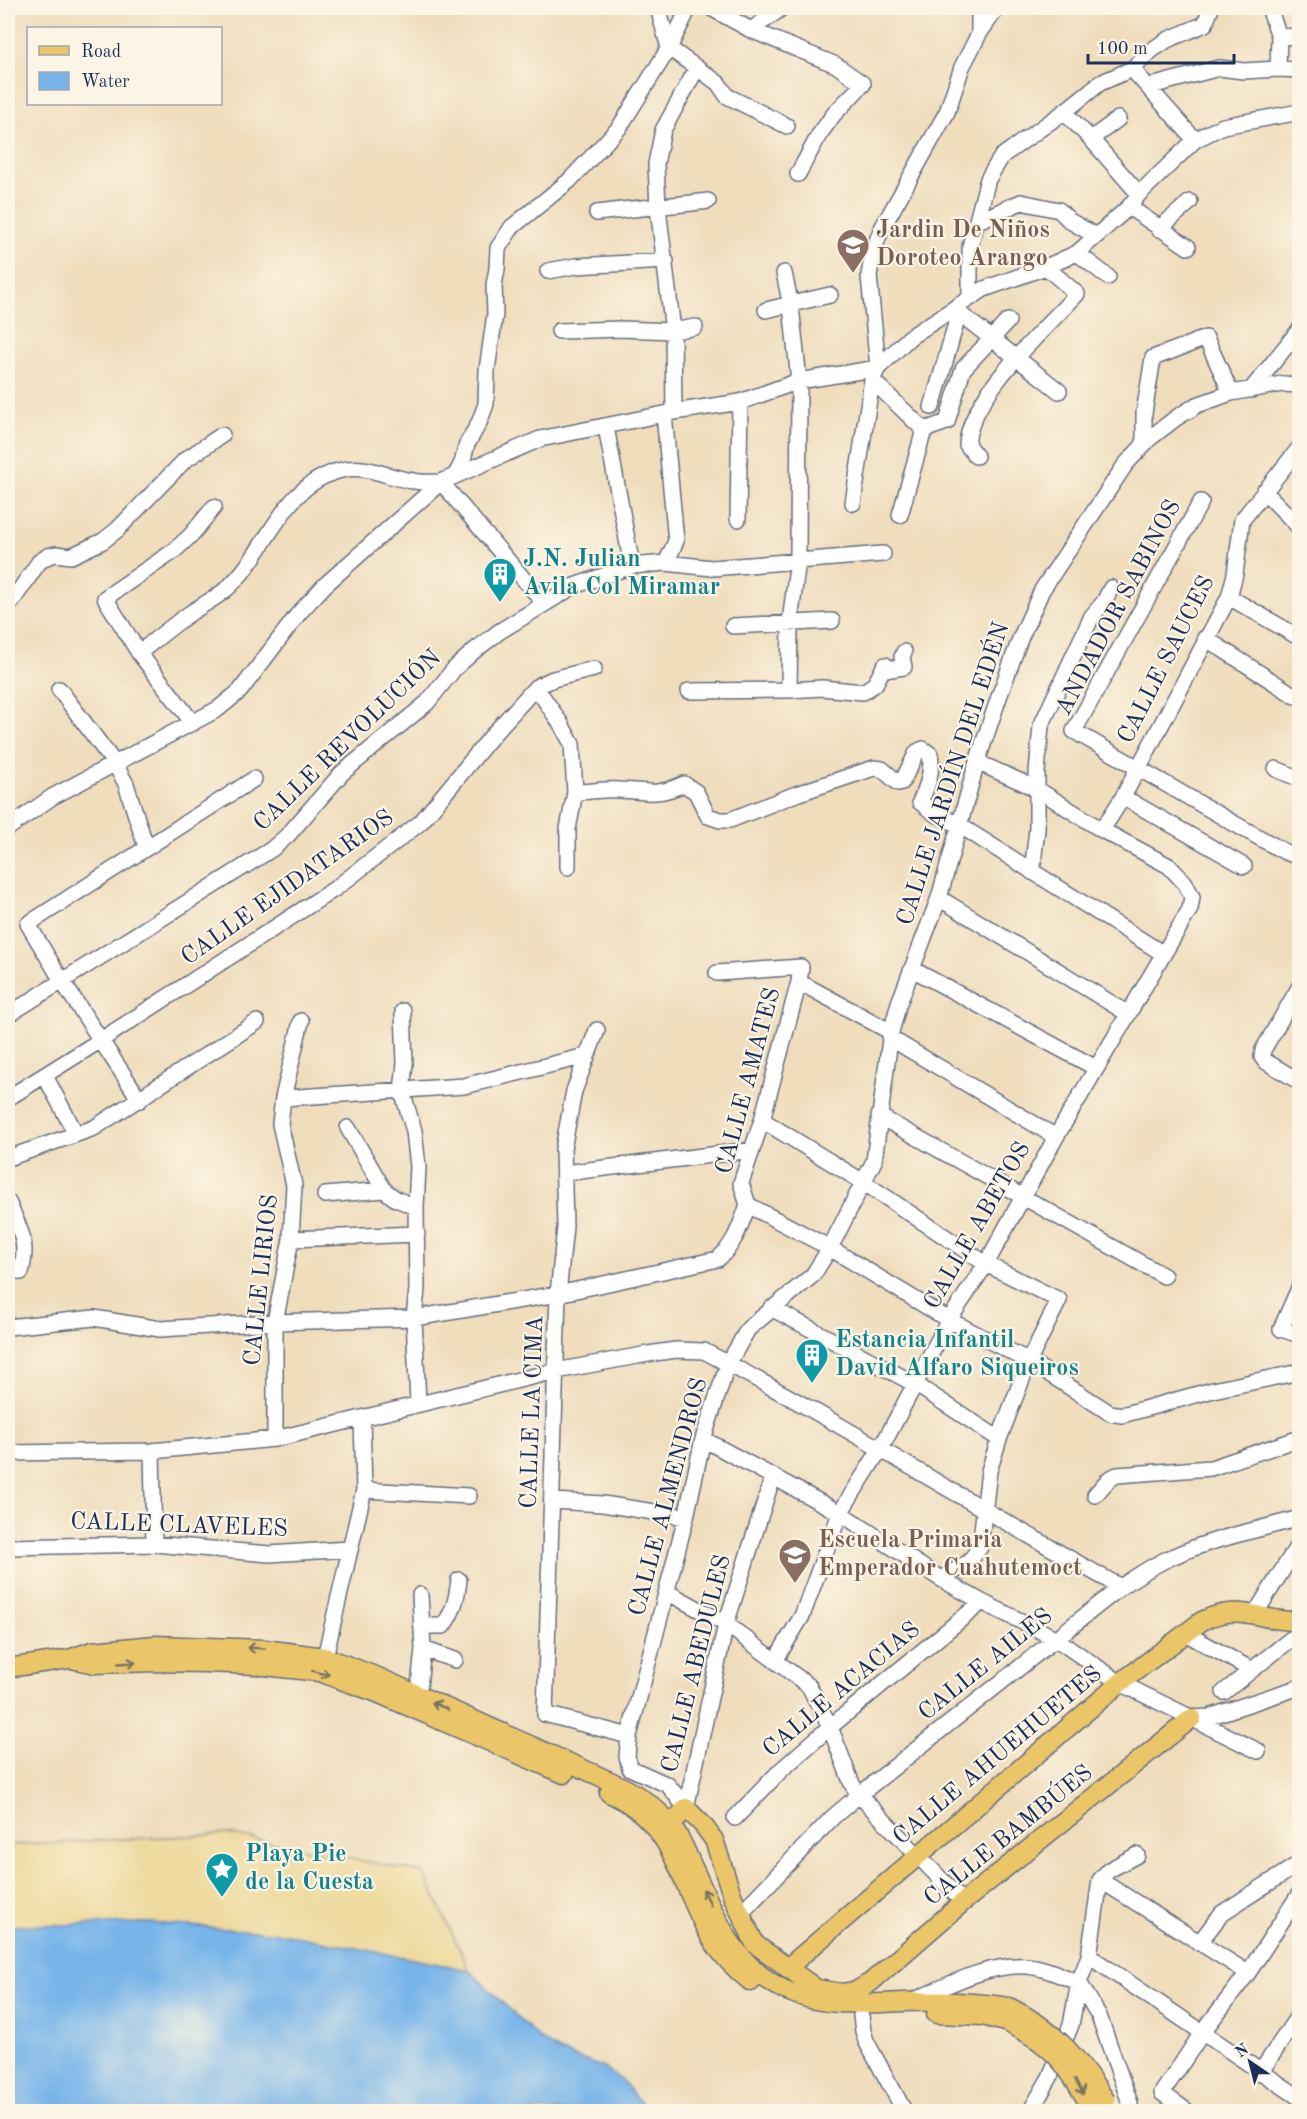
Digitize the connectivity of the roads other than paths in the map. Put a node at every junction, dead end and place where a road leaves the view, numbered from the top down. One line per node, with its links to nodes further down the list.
1 (658, 8): 13 (street)
2 (689, 8): 13 (street)
3 (711, 8): 9 (street)
4 (782, 8): 9 (street)
5 (978, 8): 10 (street)
6 (997, 8): 10 (street)
7 (1211, 8): 15 (street)
8 (1269, 8): 11 (street)
9 (751, 30): 25 (street)
10 (979, 34): 54 (street)
11 (1279, 36): 12 (street); 16 (street)
12 (1299, 37)
13 (669, 48): 14 (street); 69 (street)
14 (697, 68): 22 (street); 30 (street)
15 (1132, 69): 18 (street); 19 (street)
16 (1278, 69): 17 (street); 18 (street)
17 (1299, 70)
18 (1150, 89): 24 (street)
19 (1064, 112): 23 (street); 32 (street)
20 (1299, 112): 24 (street)
21 (1118, 118): 23 (street)
22 (787, 126)
23 (1091, 139): 26 (street)
24 (1195, 140): 26 (street)
25 (798, 174)
26 (1139, 194): 29 (street)
27 (708, 201): 30 (street)
28 (1190, 202): 33 (street)
29 (1129, 207): 33 (street); 34 (street)
30 (658, 208): 31 (street); 37 (street)
31 (597, 213)
32 (978, 221): 34 (street); 43 (street)
33 (1159, 230): 35 (street)
34 (1096, 236): 36 (street)
35 (1188, 247)
36 (1077, 253): 38 (street); 41 (street)
37 (666, 261): 39 (street); 51 (street)
38 (1047, 267): 43 (street); 53 (street)
39 (548, 271)
40 (783, 273): 44 (street)
41 (1108, 277)
42 (830, 295): 44 (street)
43 (970, 297): 46 (street)
44 (791, 306): 45 (street); 55 (street)
45 (766, 310)
46 (958, 311): 52 (street); 54 (street); 61 (street)
47 (1008, 321): 52 (street)
48 (696, 327): 51 (street)
49 (1299, 329): 57 (street)
50 (560, 331): 51 (street)
51 (673, 331): 62 (street)
52 (993, 338): 53 (street); 64 (street)
53 (1017, 359): 58 (street); 68 (street)
54 (875, 374): 55 (street); 64 (street); 72 (street)
55 (799, 381): 60 (street); 78 (street)
56 (1299, 385): 57 (street, CALLE JARDÍN DEL EDÉN)
57 (1251, 390): 59 (street, CALLE JARDÍN DEL EDÉN)
58 (1059, 391)
59 (1231, 393): 66 (street, CALLE JARDÍN DEL EDÉN); 66 (street)
60 (740, 402): 62 (street); 75 (street)
61 (932, 407)
62 (669, 413): 63 (street); 79 (street)
63 (606, 427): 69 (street); 80 (street)
64 (924, 430): 74 (street)
65 (222, 435): 84 (street)
66 (1144, 444): 99 (street, CALLE JARDÍN DEL EDÉN)
67 (1299, 447): 70 (street, CALLE SAUCES)
68 (976, 456)
69 (448, 479): 83 (street); 91 (street); 98 (street)
70 (1264, 491): 76 (street); 82 (street, CALLE SAUCES)
71 (1201, 502): 101 (street, ANDADOR SABINOS)
72 (853, 503)
73 (214, 507): 91 (street)
74 (900, 515)
75 (738, 519)
76 (1299, 528)
77 (883, 554): 78 (street, CALLE REVOLUCIÓN)
78 (798, 560): 79 (street, CALLE REVOLUCIÓN); 86 (street)
79 (666, 563): 80 (street, CALLE REVOLUCIÓN)
80 (632, 566): 83 (street, CALLE REVOLUCIÓN)
81 (1111, 588): 105 (street, ANDADOR SABINOS)
82 (1229, 597): 88 (street, CALLE SAUCES); 89 (street)
83 (544, 603): 121 (street, CALLE REVOLUCIÓN)
84 (8, 607)
85 (832, 621): 86 (street)
86 (790, 622): 87 (street); 95 (street)
87 (733, 626)
88 (1205, 638): 97 (street); 101 (street, CALLE SAUCES)
89 (1299, 638)
90 (904, 652): 95 (street)
91 (139, 653): 98 (street)
92 (594, 669): 93 (street, CALLE EJIDATARIOS)
93 (536, 687): 106 (street); 130 (street, CALLE EJIDATARIOS)
94 (59, 688): 100 (street)
95 (789, 690): 96 (street)
96 (689, 691)
97 (1295, 696)
98 (194, 723): 100 (street)
99 (977, 762): 105 (street); 108 (street, CALLE JARDÍN DEL EDÉN)
100 (115, 764): 109 (street); 111 (street)
101 (1138, 768): 107 (street, CALLE SAUCES); 112 (street, ANDADOR SABINOS)
102 (1276, 769): 104 (street)
103 (254, 779): 111 (street)
104 (1299, 779)
105 (1037, 789): 110 (street); 115 (street, ANDADOR SABINOS)
106 (575, 792): 108 (street); 114 (street)
107 (1123, 797): 110 (street, CALLE SAUCES); 113 (street)
108 (959, 825): 115 (street); 116 (street, CALLE JARDÍN DEL EDÉN)
109 (8, 828)
110 (1102, 831): 117 (street, CALLE ABETOS)
111 (146, 847): 121 (street)
112 (1299, 857)
113 (1244, 866)
114 (568, 867)
115 (1032, 872): 117 (street)
116 (939, 898): 118 (street, CALLE JARDÍN DEL EDÉN); 124 (street)
117 (1162, 953): 124 (street, CALLE ABETOS)
118 (912, 969): 129 (street, CALLE JARDÍN DEL EDÉN); 132 (street)
119 (717, 973): 120 (street)
120 (800, 974): 129 (street); 140 (street, CALLE AMATES)
121 (62, 981): 125 (street, CALLE REVOLUCIÓN); 130 (street)
122 (1299, 986): 134 (street)
123 (403, 1011): 135 (street)
124 (1127, 1013): 132 (street, CALLE ABETOS)
125 (8, 1015)
126 (301, 1021): 137 (street, CALLE LIRIOS)
127 (257, 1022): 138 (street)
128 (597, 1030): 131 (street, CALLE LA CIMA)
129 (891, 1035): 139 (street, CALLE ALMENDROS); 143 (street)
130 (101, 1040): 133 (street, CALLE EJIDATARIOS); 138 (street)
131 (586, 1056): 135 (street); 146 (street, CALLE LA CIMA)
132 (1096, 1068): 143 (street, CALLE ABETOS)
133 (45, 1076): 136 (street, CALLE EJIDATARIOS); 142 (street)
134 (1299, 1082)
135 (402, 1091): 137 (street); 153 (street)
136 (8, 1098)
137 (282, 1098): 155 (street, CALLE LIRIOS)
138 (140, 1100): 142 (street)
139 (879, 1116): 147 (street, CALLE ALMENDROS); 150 (street)
140 (762, 1120): 144 (street, CALLE AMATES); 147 (street)
141 (348, 1128): 148 (street)
142 (76, 1134): 145 (street)
143 (1056, 1137): 150 (street, CALLE ABETOS)
144 (752, 1150): 146 (street); 152 (street, CALLE AMATES)
145 (8, 1158)
146 (564, 1173): 161 (street, CALLE LA CIMA)
147 (863, 1182): 156 (street, CALLE ALMENDROS); 157 (street)
148 (384, 1190): 149 (street); 153 (street)
149 (325, 1195)
150 (1022, 1197): 157 (street, CALLE ABETOS); 159 (street)
151 (8, 1202): 158 (street)
152 (748, 1205): 156 (street, CALLE AMATES); 161 (street)
153 (416, 1207): 154 (street)
154 (417, 1234): 155 (street); 163 (street)
155 (291, 1239): 165 (street, CALLE LIRIOS)
156 (830, 1248): 162 (street, CALLE ALMENDROS); 164 (street, CALLE AMATES)
157 (986, 1264): 164 (street, CALLE ABETOS); 168 (street)
158 (21, 1272)
159 (1164, 1276)
160 (1299, 1286): 167 (street)
161 (558, 1294): 163 (street); 170 (street, CALLE LA CIMA)
162 (771, 1308): 169 (street, CALLE ALMENDROS); 172 (street)
163 (414, 1318): 165 (street); 173 (street)
164 (949, 1320): 168 (street, CALLE AMATES); 172 (street, CALLE ABETOS)
165 (275, 1322): 166 (street); 176 (street, CALLE LIRIOS)
166 (8, 1327)
167 (1299, 1335)
168 (1029, 1361): 171 (street, CALLE AMATES); 178 (street)
169 (728, 1364): 170 (street); 177 (street, CALLE ALMENDROS); 179 (street)
170 (556, 1371): 173 (street); 186 (street, CALLE LA CIMA)
171 (1299, 1372)
172 (915, 1384): 178 (street); 179 (street, CALLE ABETOS)
173 (418, 1403): 174 (street)
174 (362, 1418): 176 (street); 183 (street)
175 (1299, 1438): 184 (street)
176 (275, 1439): 180 (street)
177 (703, 1439): 182 (street); 189 (street, CALLE ALMENDROS)
178 (999, 1439): 187 (street)
179 (881, 1448): 187 (street); 188 (street, CALLE ABETOS)
180 (152, 1451): 181 (street); 192 (street)
181 (8, 1453)
182 (773, 1476): 188 (street); 203 (street, CALLE ABEDULES)
183 (364, 1490): 185 (street); 194 (street)
184 (1095, 1495)
185 (469, 1496)
186 (553, 1501): 189 (street); 221 (street, CALLE LA CIMA)
187 (985, 1509): 195 (street); 197 (street)
188 (840, 1513): 195 (street); 212 (street, CALLE ABETOS)
189 (686, 1517): 198 (street, CALLE ALMENDROS)
190 (1299, 1518): 197 (street, CALLE AILES)
191 (1299, 1542): 201 (street)
192 (154, 1544): 193 (street, CALLE CLAVELES); 194 (street, CALLE CLAVELES)
193 (8, 1547)
194 (349, 1549): 209 (street)
195 (941, 1579): 200 (street)
196 (459, 1580): 204 (street)
197 (1121, 1587): 207 (street, CALLE AILES)
198 (668, 1592): 203 (street); 221 (street, CALLE ALMENDROS)
199 (420, 1595): 204 (street)
200 (982, 1602): 207 (street); 220 (street, CALLE ACACIAS)
201 (1255, 1614): 202 (main road, CALLE AHUEHUETES); 206 (main road, CALLE AHUEHUETES)
202 (1299, 1621)
203 (726, 1624): 212 (street); 224 (street, CALLE ABEDULES)
204 (423, 1626): 208 (street)
205 (1299, 1632): 214 (street)
206 (1185, 1633): 214 (street); 215 (main road, CALLE AHUEHUETES)
207 (1055, 1638): 215 (street); 223 (street, CALLE AILES)
208 (423, 1649): 211 (street); 218 (street)
209 (325, 1658): 210 (main road, one-way to 210); 218 (main road)
210 (69, 1659): 213 (main road); 242 (main road, one-way to 242)
211 (455, 1660)
212 (775, 1661): 220 (street)
213 (8, 1668)
214 (1252, 1670): 217 (street)
215 (1120, 1683): 219 (street); 227 (main road, CALLE AHUEHUETES)
216 (1299, 1687): 219 (street)
217 (1224, 1692)
218 (418, 1696): 226 (main road, one-way to 218)
219 (1192, 1718): 222 (street); 232 (main road, CALLE BAMBÚES)
220 (830, 1727): 223 (street); 225 (street, CALLE ACACIAS)
221 (629, 1736): 224 (street, CALLE ALMENDROS)
222 (1257, 1751)
223 (859, 1795): 227 (street); 233 (street, CALLE AILES)
224 (686, 1808): 226 (main road, CALLE ABEDULES); 233 (main road)
225 (735, 1818)
226 (671, 1825): 239 (main road, one-way to 226)
227 (918, 1855): 232 (street); 236 (main road, CALLE AHUEHUETES)
228 (1137, 1855): 230 (street)
229 (1299, 1863): 234 (street)
230 (1100, 1880): 234 (street); 235 (street)
231 (1299, 1893): 237 (street)
232 (963, 1902): 236 (main road, CALLE BAMBÚES)
233 (741, 1913): 236 (main road)
234 (1199, 1943): 237 (street)
235 (1089, 1956): 238 (street); 243 (street)
236 (787, 1968)
237 (1248, 1973): 243 (street)
238 (1079, 1982): 239 (street); 248 (street); 249 (street)
239 (908, 2003): 241 (main road)
240 (1299, 2013): 244 (street)
241 (1007, 2014): 242 (main road); 246 (main road, bridge)
242 (861, 2016): 247 (street)
243 (1202, 2033): 244 (street); 250 (street)
244 (1260, 2073): 245 (street)
245 (1299, 2098)
246 (1101, 2109)
247 (905, 2112)
248 (1030, 2112)
249 (1130, 2112)
250 (1188, 2112)

